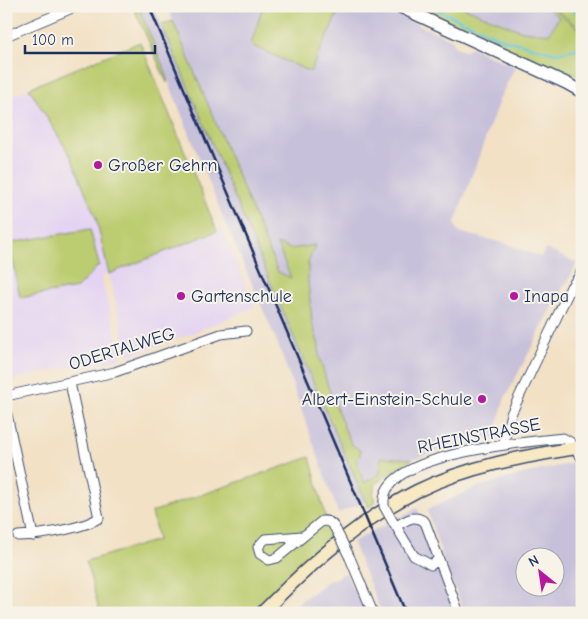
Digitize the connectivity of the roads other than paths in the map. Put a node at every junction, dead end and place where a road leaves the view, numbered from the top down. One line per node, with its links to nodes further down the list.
1 (77, 6): 4 (street)
2 (398, 6): 3 (street)
3 (413, 9): 6 (street)
4 (57, 10): 5 (street)
5 (6, 36)
6 (582, 92)
7 (582, 270): 12 (street)
8 (246, 331): 9 (street, ODERTALWEG)
9 (70, 382): 10 (street, ODERTALWEG); 16 (street)
10 (6, 396)
11 (6, 410): 16 (street)
12 (503, 445): 13 (street, RHEINSTRASSE); 14 (street, RHEINSTRASSE, bridge)
13 (579, 451): 19 (main road, RHEINSTRASSE)
14 (394, 524): 18 (street, RHEINSTRASSE); 18 (street)
15 (18, 536): 16 (street)
16 (33, 536)
17 (302, 536): 20 (street, bridge)
18 (438, 560): 21 (street)
19 (262, 613)
20 (373, 613)
21 (459, 613)

